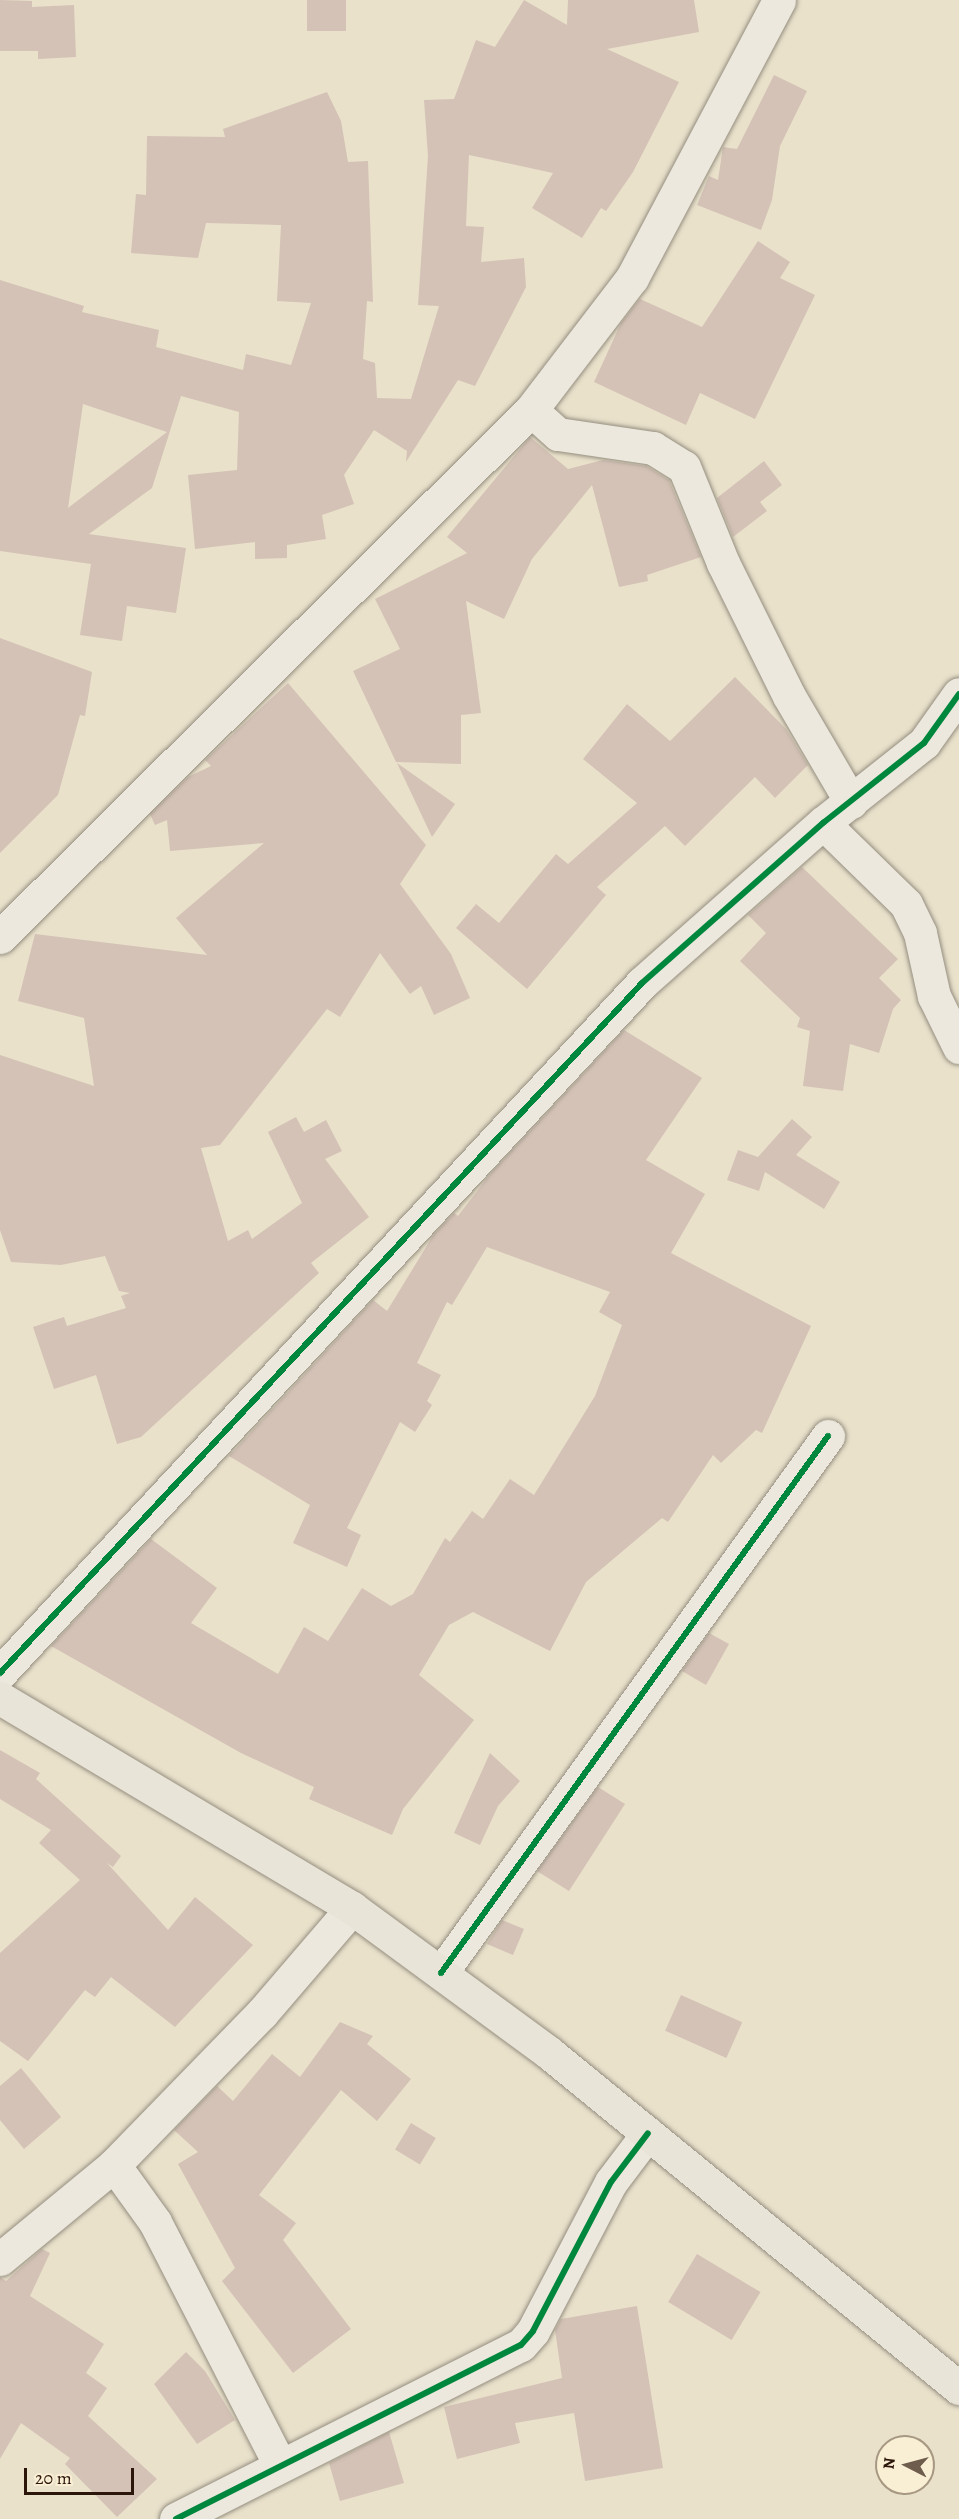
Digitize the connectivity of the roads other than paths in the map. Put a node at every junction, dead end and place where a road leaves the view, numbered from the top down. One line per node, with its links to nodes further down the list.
1 (779, 0): 2 (street)
2 (531, 410): 4 (street); 6 (street)
3 (959, 694): 4 (street)
4 (851, 802): 5 (street)
5 (823, 823): 7 (street); 9 (street)
6 (0, 937)
7 (959, 1047)
8 (828, 1436): 12 (street)
9 (0, 1673)
10 (0, 1698): 11 (main road)
11 (352, 1908): 12 (main road); 14 (street)
12 (441, 1973): 13 (main road)
13 (648, 2133): 16 (main road); 17 (street)
14 (114, 2165): 15 (street); 17 (street)
15 (0, 2259)
16 (959, 2388)
17 (279, 2463): 18 (street)
18 (176, 2519)

